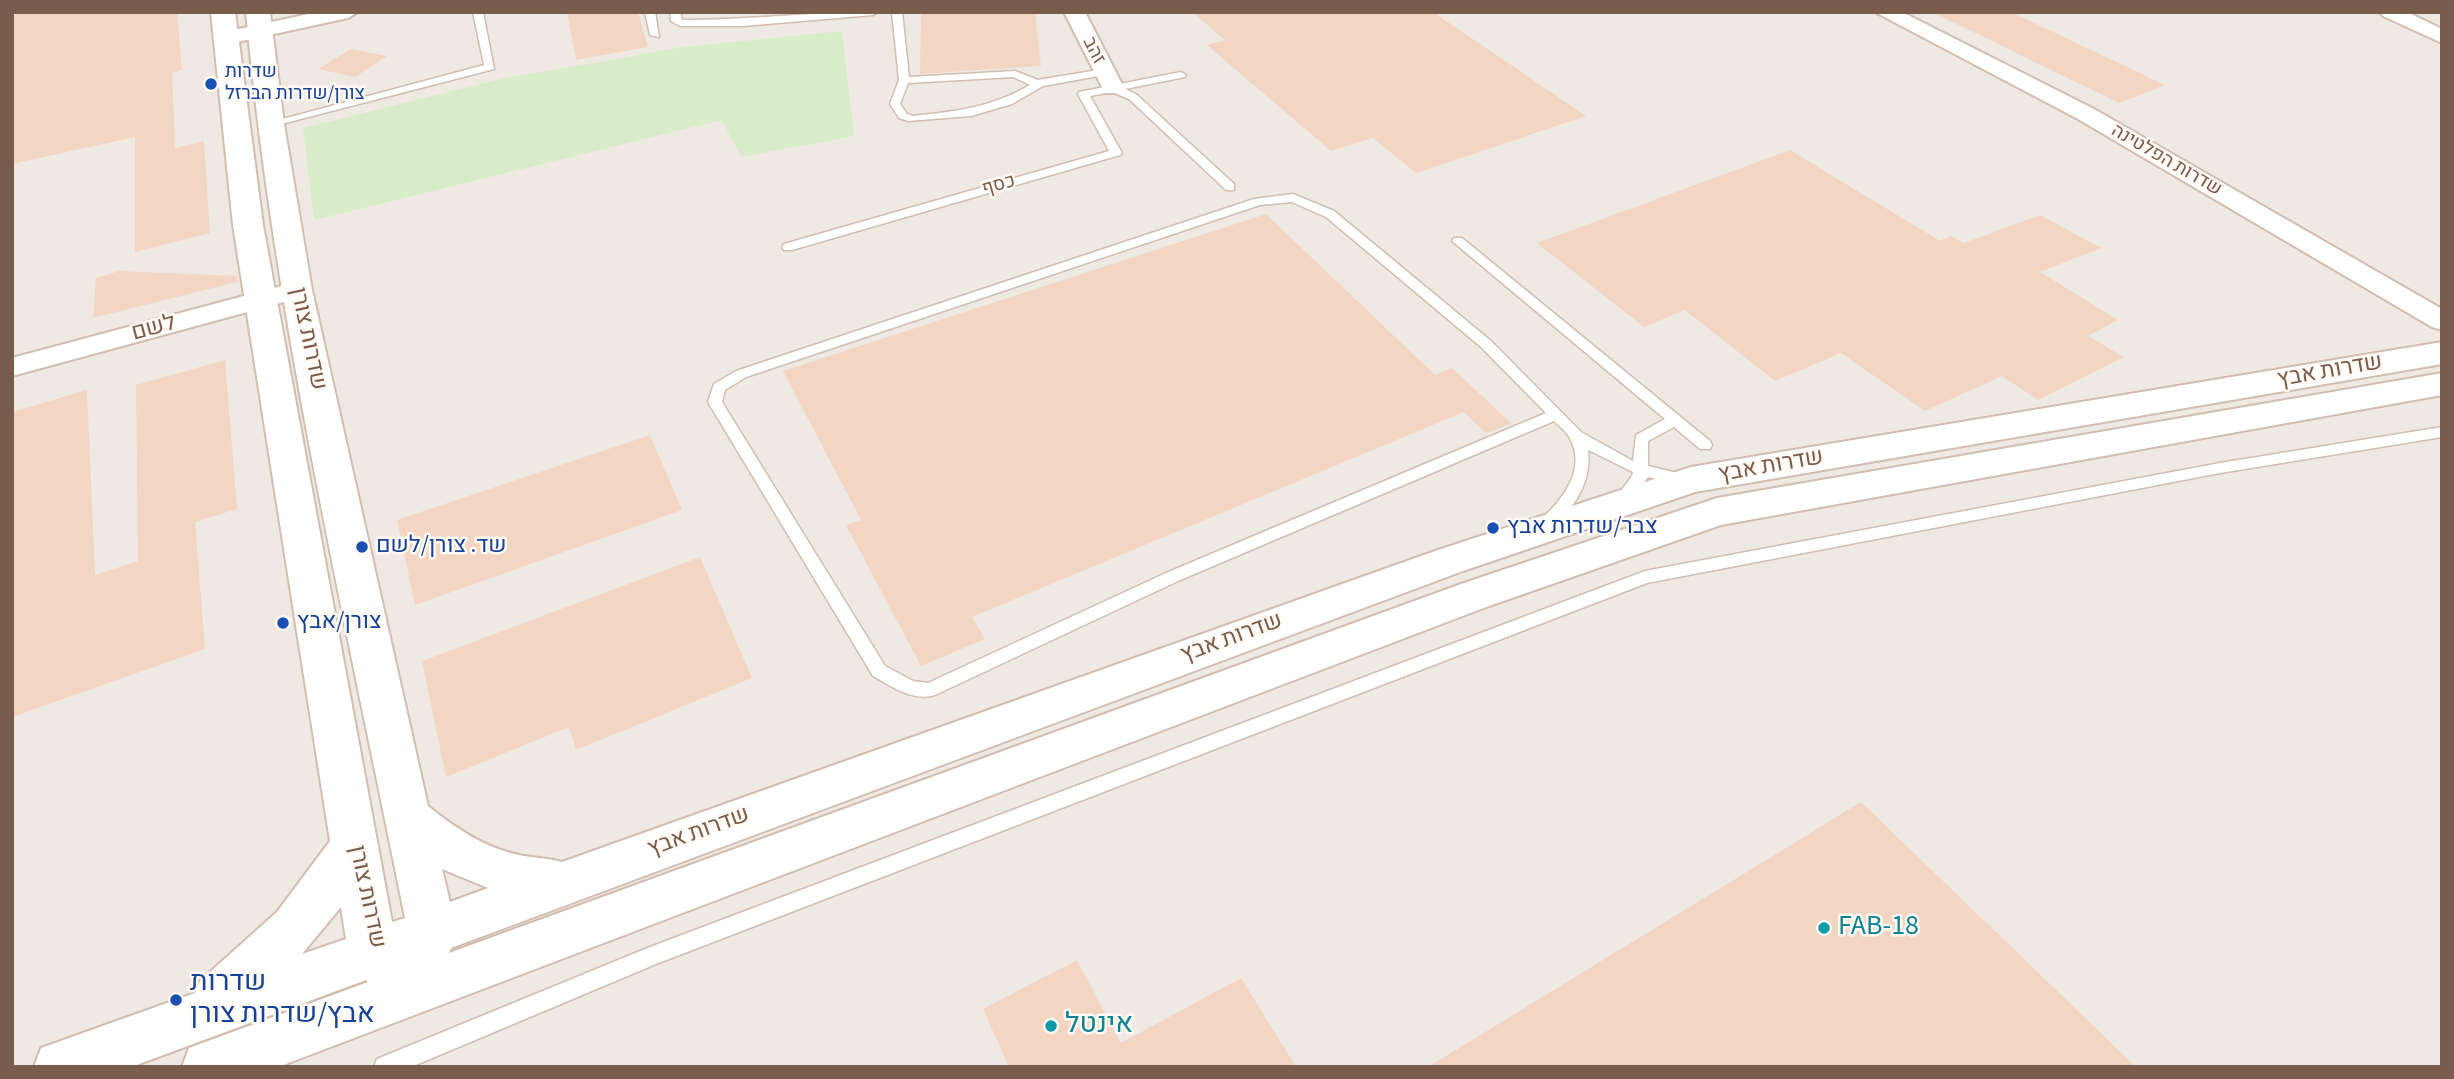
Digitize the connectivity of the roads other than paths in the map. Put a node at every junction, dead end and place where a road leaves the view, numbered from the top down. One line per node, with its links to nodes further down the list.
1 (348, 12): 11 (street)
2 (478, 12): 19 (lane)
3 (650, 12): 13 (lane)
4 (675, 12): 5 (lane)
5 (873, 12)
6 (897, 12): 16 (lane)
7 (1074, 12): 17 (street, זהב)
8 (1885, 12): 25 (street, שדרות הפלטינה)
9 (2390, 12): 14 (street)
10 (2416, 12): 12 (street)
11 (243, 23): 19 (street, שדרות צורן); 24 (street, שדרות צורן)
12 (2442, 24)
13 (655, 35)
14 (2442, 37)
15 (1181, 75): 17 (lane)
16 (904, 80): 18 (lane); 18 (lane)
17 (1108, 80): 18 (lane); 20 (lane); 22 (lane, כסף)
18 (1037, 84)
19 (270, 124): 23 (street, שדרות צורן)
20 (1230, 187)
21 (1458, 241): 30 (lane)
22 (788, 247)
23 (296, 290): 24 (street, לשם); 39 (street, שדרות צורן)
24 (260, 300): 27 (street, לשם); 40 (street, שדרות צורן)
25 (2442, 321)
26 (2442, 353): 36 (street, שדרות אבץ)
27 (12, 367)
28 (2442, 384): 44 (street, שדרות אבץ)
29 (1555, 415): 29 (lane); 32 (lane)
30 (1675, 420): 33 (lane); 34 (lane)
31 (2442, 432): 48 (lane)
32 (1576, 435): 35 (lane); 38 (lane)
33 (1705, 445)
34 (1640, 450): 35 (lane); 36 (lane)
35 (1640, 470): 36 (lane); 37 (lane)
36 (1679, 479): 37 (street, שדרות אבץ)
37 (1616, 503): 38 (street, שדרות אבץ)
38 (1538, 530): 41 (street, שדרות אבץ)
39 (408, 817): 41 (street); 42 (street, שדרות צורן)
40 (354, 844): 43 (street, שדרות צורן); 45 (street)
41 (564, 883): 42 (street, שדרות אבץ)
42 (432, 931): 43 (street, שדרות אבץ); 44 (street, שדרות צורן)
43 (373, 952): 44 (street, שדרות צורן); 45 (street, שדרות אבץ)
44 (410, 991): 47 (street, שדרות אבץ)
45 (173, 1026): 46 (street, שדרות אבץ)
46 (60, 1067)
47 (208, 1067)
48 (385, 1067)

